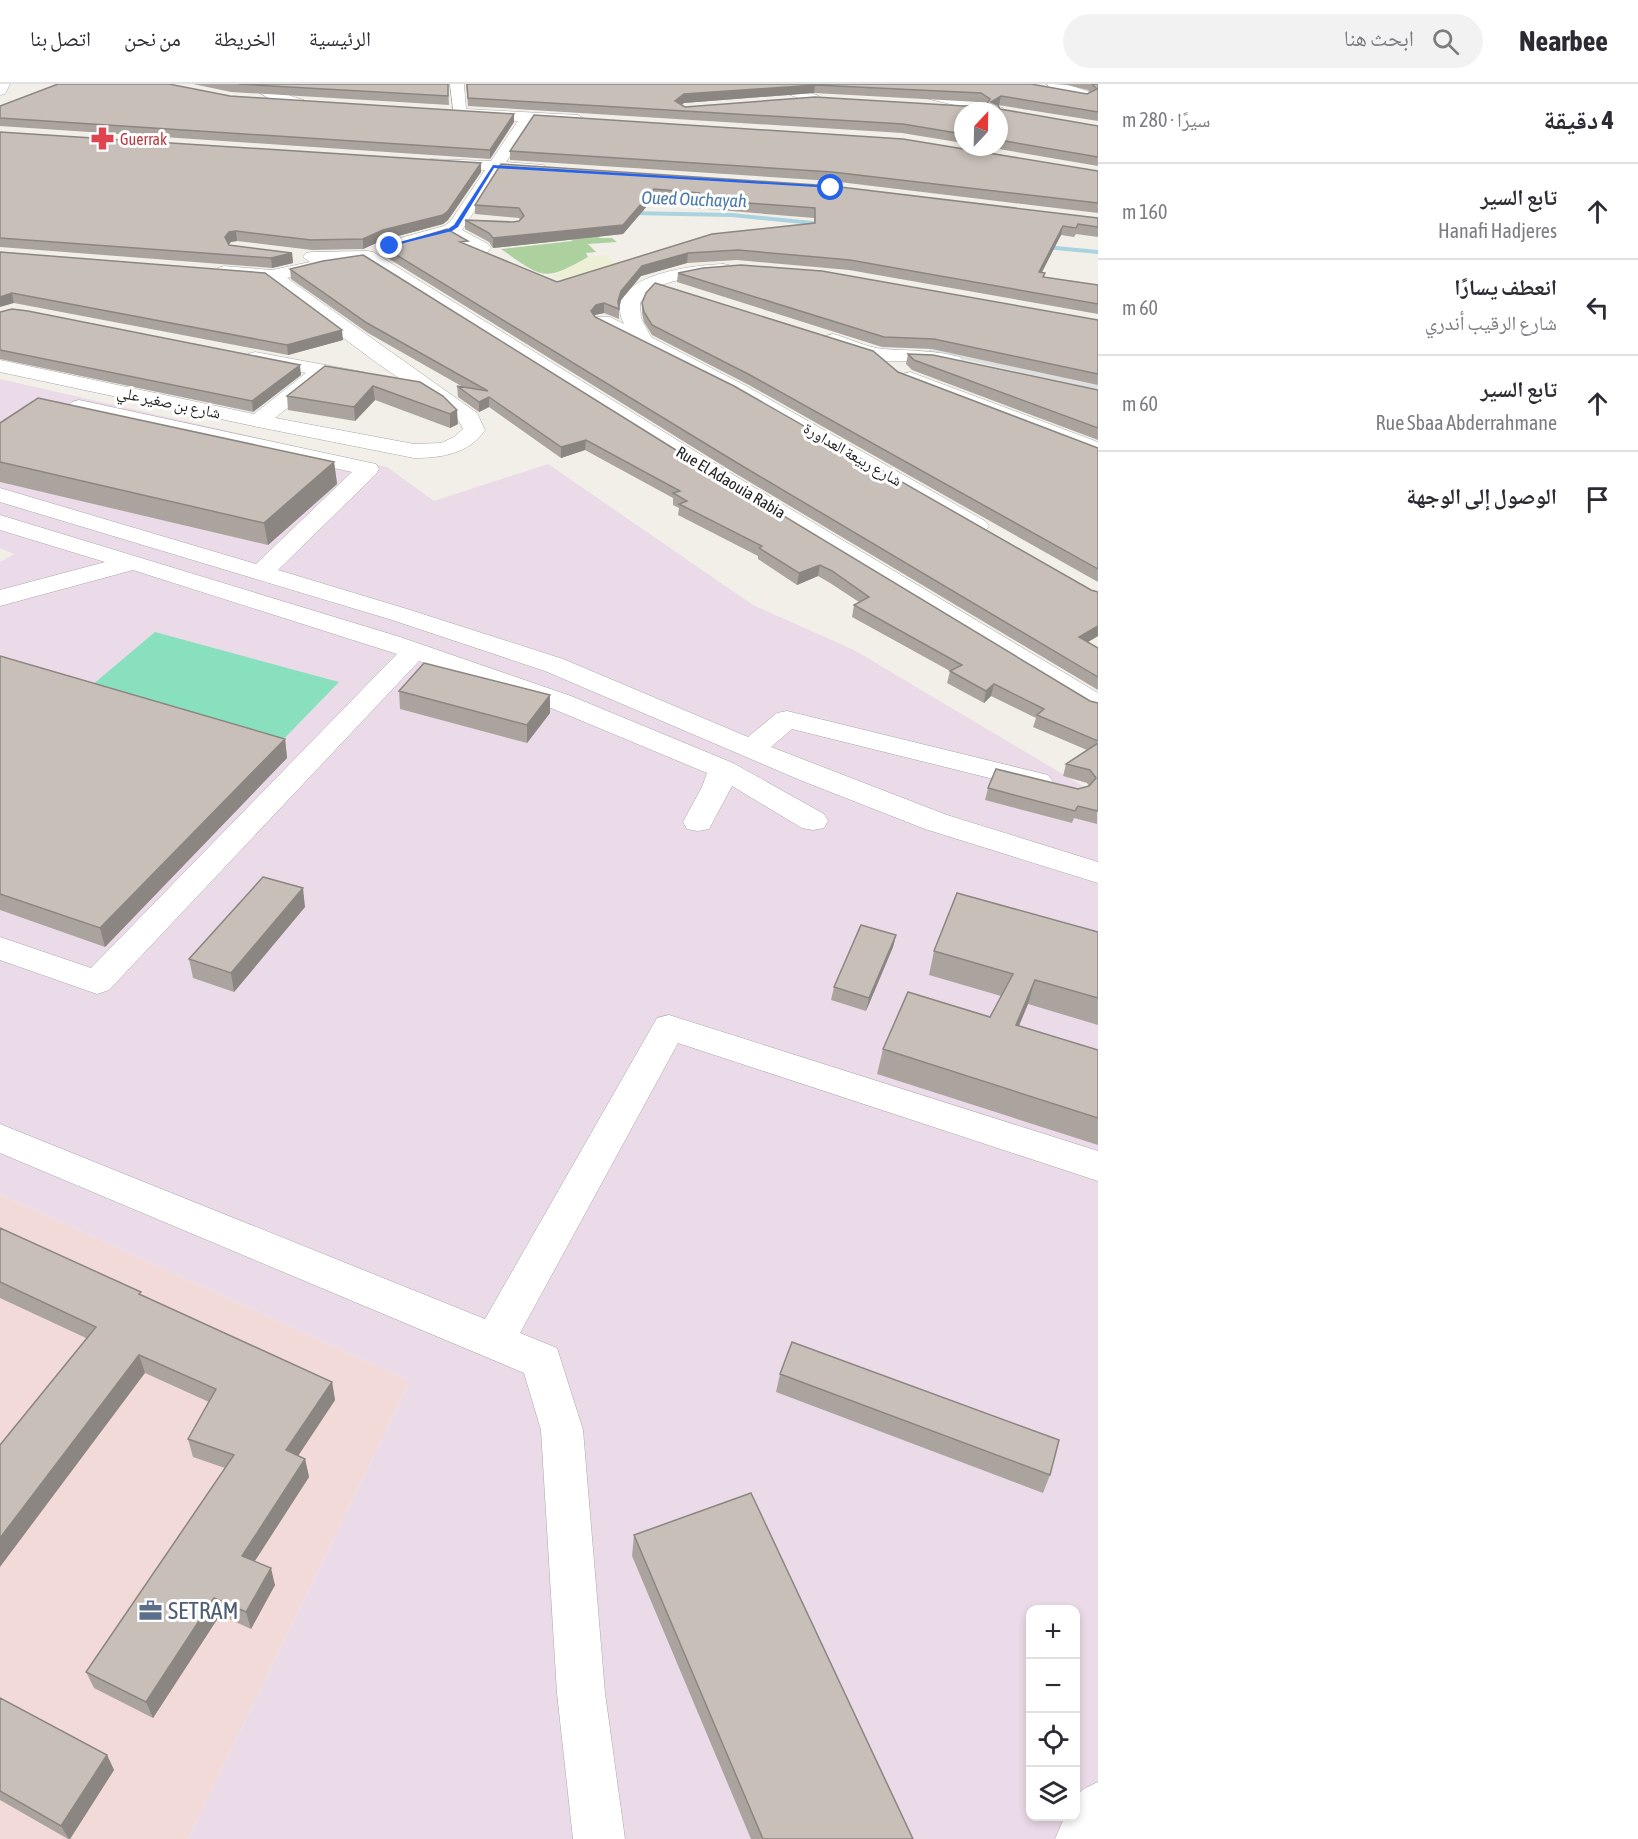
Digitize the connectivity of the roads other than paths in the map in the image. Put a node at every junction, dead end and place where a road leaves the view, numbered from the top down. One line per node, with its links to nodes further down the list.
1 (457, 84): 14 (street)
2 (774, 84): 11 (street)
3 (885, 84): 9 (street)
4 (286, 85): 7 (street)
5 (1047, 86): 8 (street)
6 (1098, 86): 8 (street)
7 (254, 91): 10 (street)
8 (1092, 93)
9 (956, 102)
10 (304, 103)
11 (778, 103)
12 (896, 103): 13 (street)
13 (954, 106)
14 (528, 117): 15 (street); 17 (street)
15 (596, 121)
16 (423, 162): 17 (street)
17 (493, 166): 18 (street); 19 (street)
18 (563, 171)
19 (463, 214): 20 (street); 21 (street); 23 (street)
20 (482, 221)
21 (482, 248)
22 (292, 254): 24 (street)
23 (367, 256): 24 (street); 49 (street, Rue El Adaouia Rabia)
24 (317, 260): 27 (street)
25 (741, 268): 28 (street)
26 (208, 271): 27 (street)
27 (272, 276): 38 (street)
28 (649, 282): 29 (street); 32 (street)
29 (682, 292)
30 (603, 321): 32 (street, شارع ربيعة العداورة)
31 (814, 334): 34 (street)
32 (640, 338): 44 (street, شارع ربيعة العداورة)
33 (232, 354): 37 (street)
34 (880, 355): 35 (street); 41 (street)
35 (968, 365)
36 (0, 366): 40 (street, شارع بن صغير علي)
37 (323, 370): 38 (street); 40 (street)
38 (426, 389): 40 (street, شارع بن صغير علي)
39 (79, 406): 46 (street)
40 (258, 421)
41 (1098, 450)
42 (0, 495): 46 (street)
43 (0, 522): 45 (street)
44 (994, 536)
45 (134, 562): 47 (street); 48 (street)
46 (261, 573): 50 (street)
47 (0, 598)
48 (414, 651): 51 (street); 56 (street)
49 (1098, 705)
50 (752, 749): 52 (street); 55 (street)
51 (723, 769): 53 (street); 54 (street)
52 (1063, 787)
53 (813, 821)
54 (698, 822)
55 (1098, 873)
56 (0, 948)
57 (0, 1138): 59 (street)
58 (1098, 1166): 59 (street)
59 (494, 1342): 61 (street)
60 (1098, 1808): 62 (street)
61 (599, 1839)
62 (1081, 1839)

